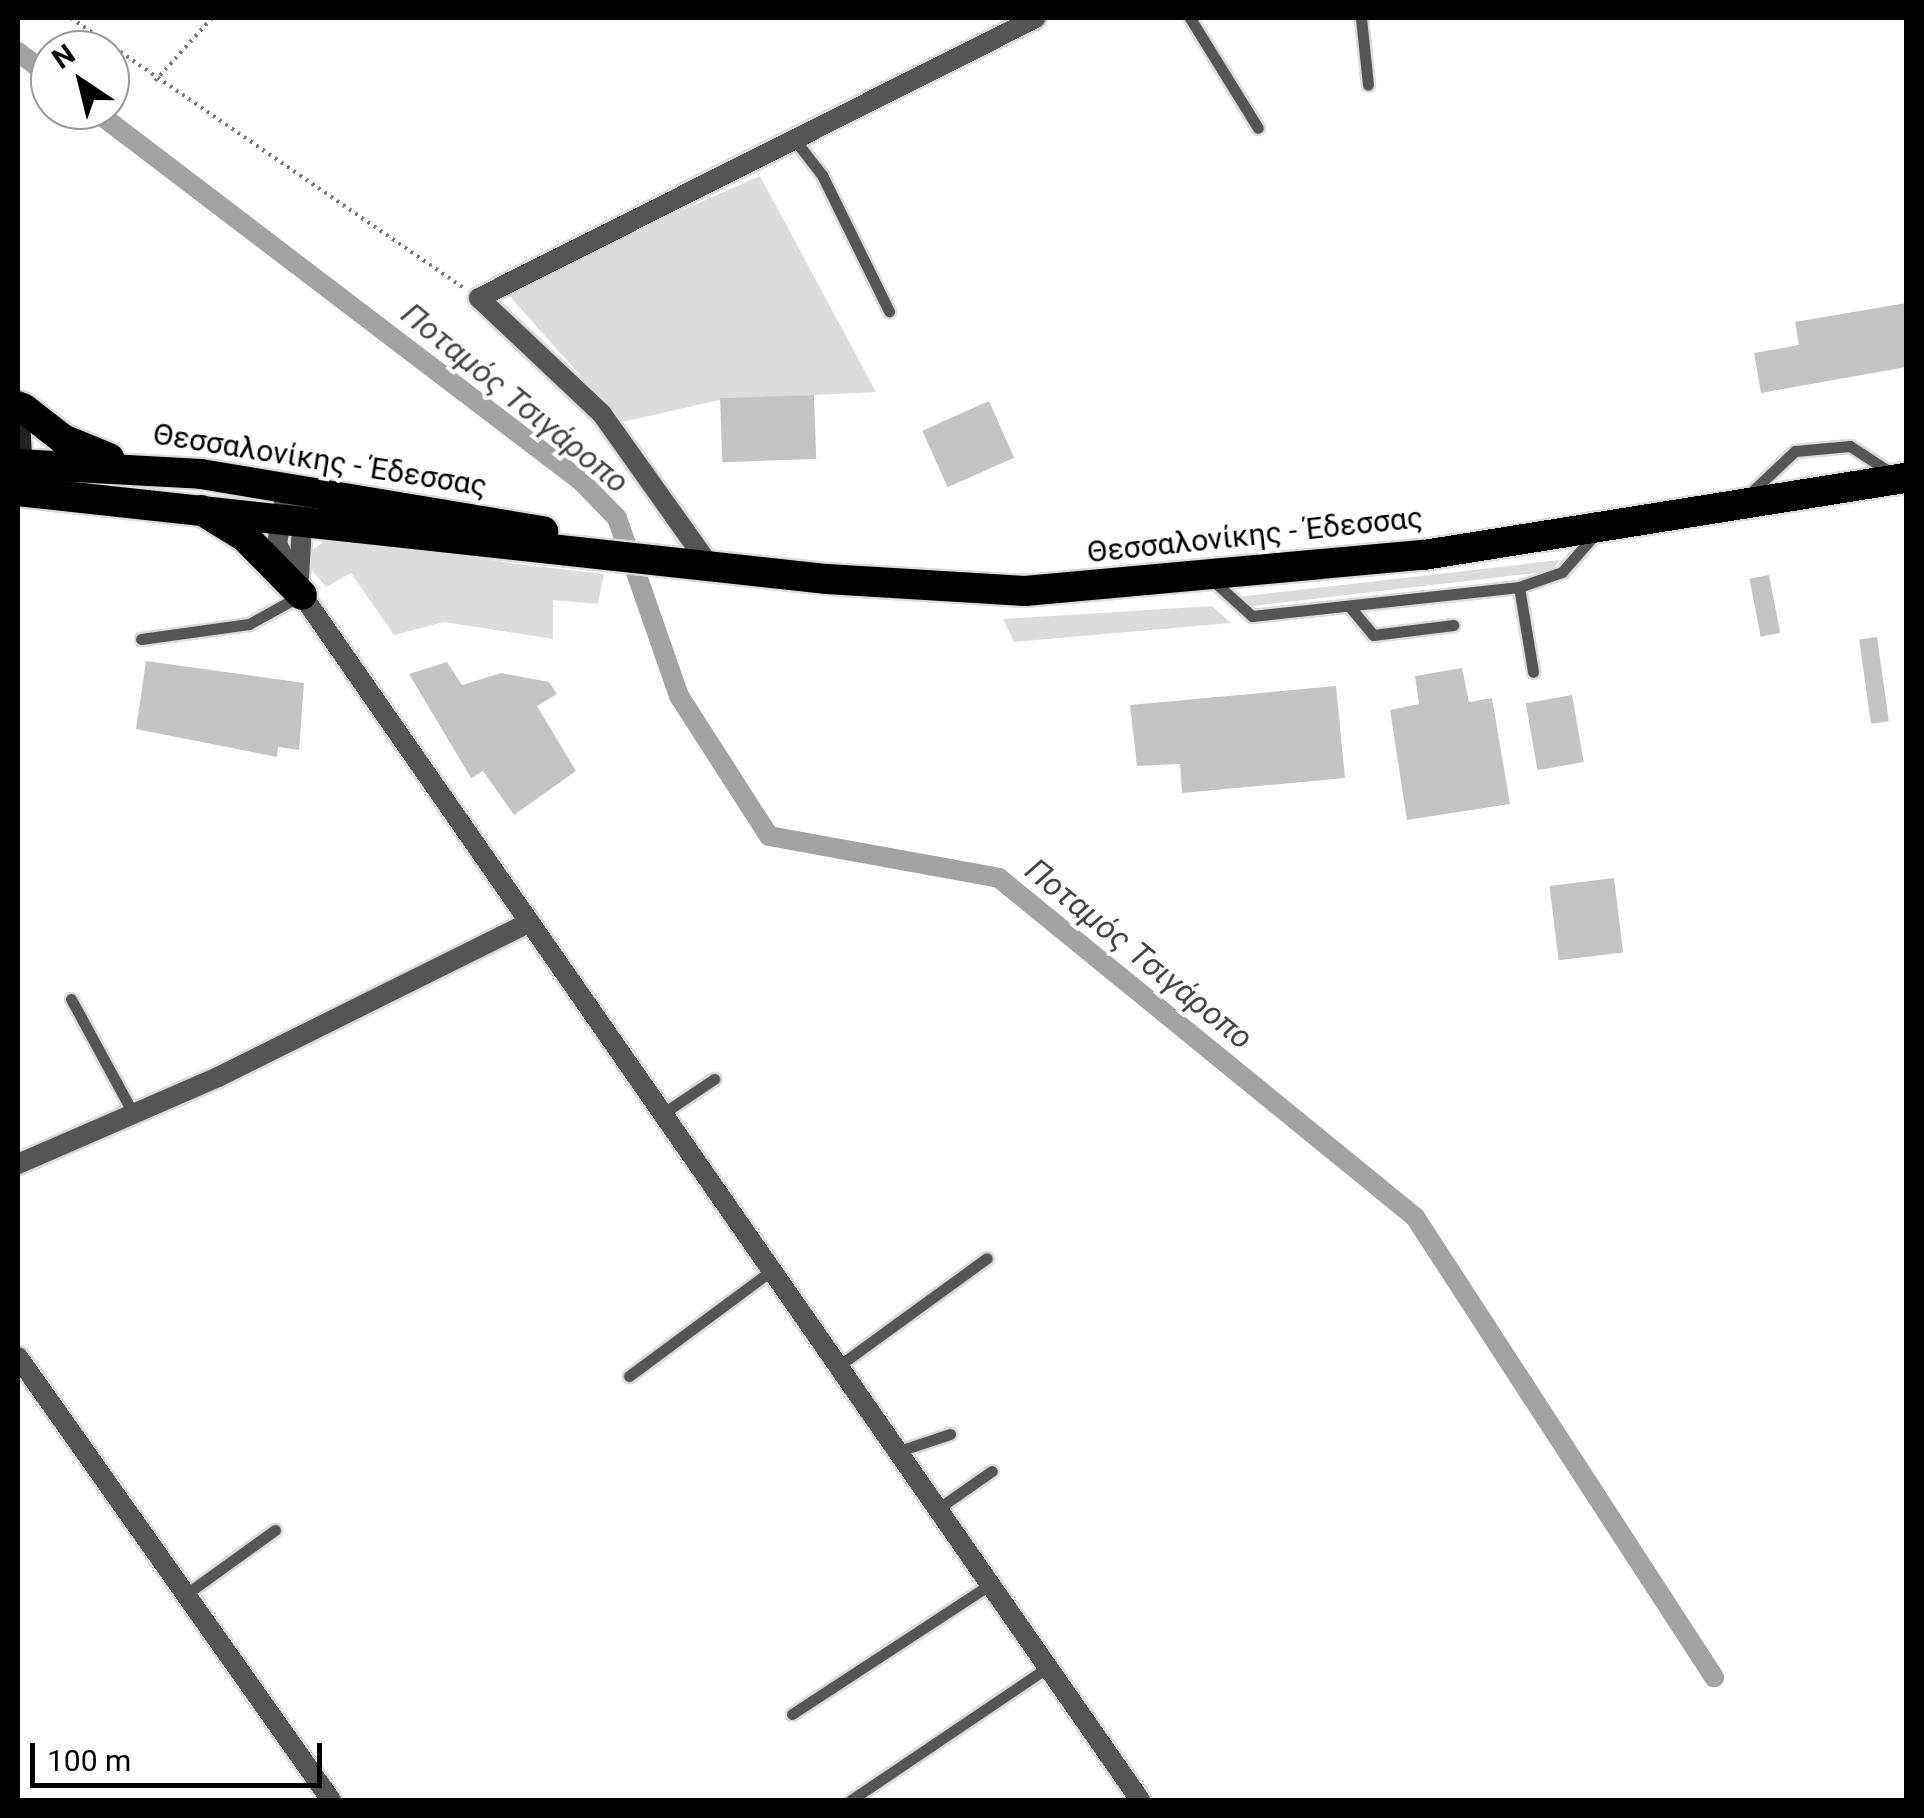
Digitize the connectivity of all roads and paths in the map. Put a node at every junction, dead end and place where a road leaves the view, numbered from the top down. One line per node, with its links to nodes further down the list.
1 (71, 18): 6 (path)
2 (212, 18): 6 (path)
3 (1036, 18): 9 (street)
4 (1190, 18): 8 (lane)
5 (1361, 18): 7 (lane)
6 (154, 81): 10 (path)
7 (1368, 86)
8 (1258, 128)
9 (790, 136): 10 (street); 11 (lane)
10 (479, 298): 20 (street)
11 (889, 311)
12 (20, 404): 13 (highway); 14 (main road)
13 (135, 468): 14 (highway, Θεσσαλονίκης - Έδεσσας); 16 (highway, Θεσσαλονίκης - Έδεσσας)
14 (20, 478): 17 (highway, Θεσσαλονίκης - Έδεσσας)
15 (1904, 483): 18 (highway, Θεσσαλονίκης - Έδεσσας); 18 (lane)
16 (293, 500): 17 (highway, Θεσσαλονίκης - Έδεσσας); 20 (highway, Θεσσαλονίκης - Έδεσσας); 23 (street)
17 (190, 504): 23 (highway)
18 (1737, 507): 19 (highway, Θεσσαλονίκης - Έδεσσας)
19 (1600, 528): 21 (highway, Θεσσαλονίκης - Έδεσσας); 22 (lane)
20 (698, 561): 21 (highway, Θεσσαλονίκης - Έδεσσας)
21 (1210, 578): 24 (lane)
22 (1519, 587): 24 (lane); 27 (lane)
23 (302, 595): 26 (lane); 28 (street)
24 (1350, 606): 25 (lane)
25 (1452, 625)
26 (141, 639)
27 (1532, 672)
28 (530, 922): 31 (street); 32 (street)
29 (71, 999): 31 (lane)
30 (714, 1079): 32 (lane)
31 (133, 1113): 33 (street)
32 (662, 1114): 35 (street)
33 (18, 1164)
34 (987, 1258): 37 (lane)
35 (771, 1271): 37 (street); 38 (lane)
36 (18, 1357): 45 (street)
37 (837, 1366): 40 (street)
38 (629, 1376)
39 (950, 1434): 40 (lane)
40 (896, 1452): 42 (street)
41 (992, 1471): 42 (lane)
42 (936, 1510): 44 (street)
43 (276, 1530): 45 (lane)
44 (989, 1584): 46 (street); 47 (lane)
45 (189, 1592): 48 (street)
46 (1047, 1668): 49 (lane); 50 (street)
47 (792, 1714)
48 (331, 1800)
49 (850, 1800)
50 (1140, 1800)

